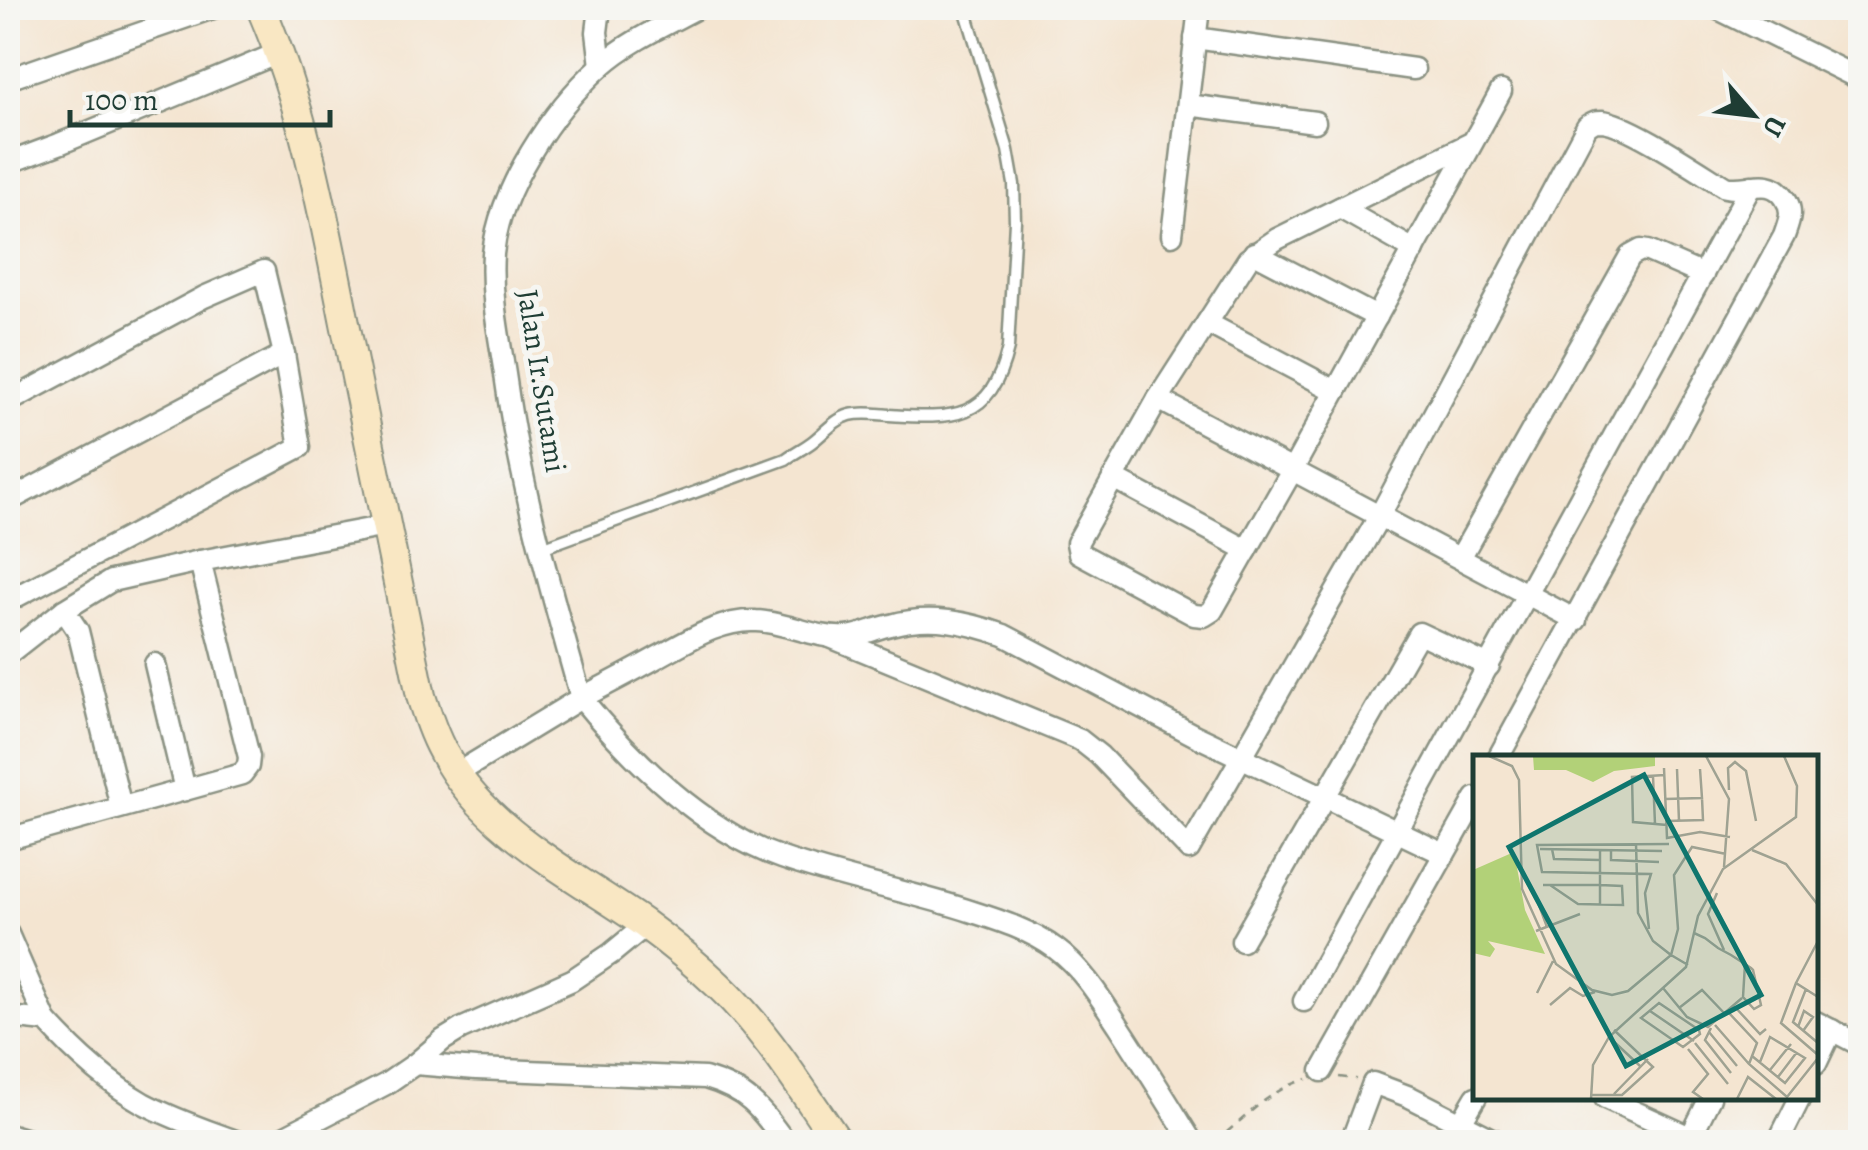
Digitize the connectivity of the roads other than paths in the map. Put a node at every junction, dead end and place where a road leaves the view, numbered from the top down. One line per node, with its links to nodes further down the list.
1 (213, 8): 12 (street)
2 (261, 8): 9 (street)
3 (600, 8): 10 (street)
4 (698, 8): 10 (street, Jalan Ir.Sutami)
5 (964, 8): 36 (lane)
6 (1199, 8): 8 (street)
7 (1716, 8): 13 (street)
8 (1196, 38): 11 (street); 15 (street)
9 (280, 52): 18 (street); 35 (street)
10 (601, 66): 36 (street, Jalan Ir.Sutami)
11 (1414, 69)
12 (8, 79)
13 (1860, 79)
14 (1501, 91): 17 (street)
15 (1188, 104): 16 (street); 21 (street)
16 (1315, 122)
17 (1473, 142): 20 (street); 22 (street)
18 (8, 163)
19 (1750, 186): 24 (street); 34 (street); 43 (street)
20 (1340, 208): 22 (street); 23 (street)
21 (1172, 235)
22 (1414, 250): 25 (street)
23 (1254, 252): 25 (street); 26 (street)
24 (1702, 275): 38 (street); 40 (street)
25 (1377, 317): 28 (street)
26 (1207, 323): 28 (street); 29 (street)
27 (284, 354): 30 (street); 33 (street); 41 (street)
28 (1336, 391): 31 (street)
29 (1158, 399): 31 (street); 32 (street)
30 (8, 402)
31 (1293, 470): 34 (street); 37 (street)
32 (1113, 478): 37 (street); 37 (street)
33 (8, 501)
34 (1380, 515): 38 (street); 50 (street)
35 (386, 526): 39 (street); 51 (street)
36 (540, 549): 48 (street, Jalan Ir.Sutami)
37 (1247, 550)
38 (1460, 558): 40 (street)
39 (200, 561): 42 (street); 52 (street)
40 (1529, 594): 43 (street); 47 (street)
41 (8, 600)
42 (64, 610): 45 (street); 55 (street)
43 (1576, 620): 49 (street)
44 (830, 637): 48 (street); 50 (street); 50 (street)
45 (8, 654)
46 (155, 664): 52 (street)
47 (1490, 666): 53 (street); 56 (street)
48 (581, 698): 51 (street); 83 (street)
49 (1500, 755)
50 (1240, 758): 53 (street)
51 (456, 774): 59 (street)
52 (186, 790): 55 (street)
53 (1323, 797): 56 (street); 61 (street)
54 (1473, 803): 58 (street)
55 (121, 808): 57 (street)
56 (1398, 832): 58 (street); 62 (street)
57 (8, 839)
58 (1444, 854): 69 (street)
59 (646, 926): 68 (street); 82 (street)
60 (8, 936): 64 (street)
61 (1242, 941)
62 (1304, 1002)
63 (8, 1017): 64 (street)
64 (46, 1021): 79 (street)
65 (1824, 1026): 66 (street); 67 (street)
66 (1860, 1044)
67 (1818, 1054)
68 (416, 1064): 80 (street); 81 (street)
69 (1322, 1075)
70 (1475, 1100): 74 (street)
71 (1609, 1100): 76 (street)
72 (1709, 1100): 76 (street)
73 (1799, 1100): 85 (street)
74 (1460, 1124): 77 (street); 84 (street)
75 (8, 1134): 78 (street)
76 (1696, 1140)
77 (1489, 1141)
78 (34, 1142)
79 (238, 1142)
80 (274, 1142)
81 (785, 1142)
82 (838, 1142)
83 (1192, 1142)
84 (1351, 1142)
85 (1778, 1142)

